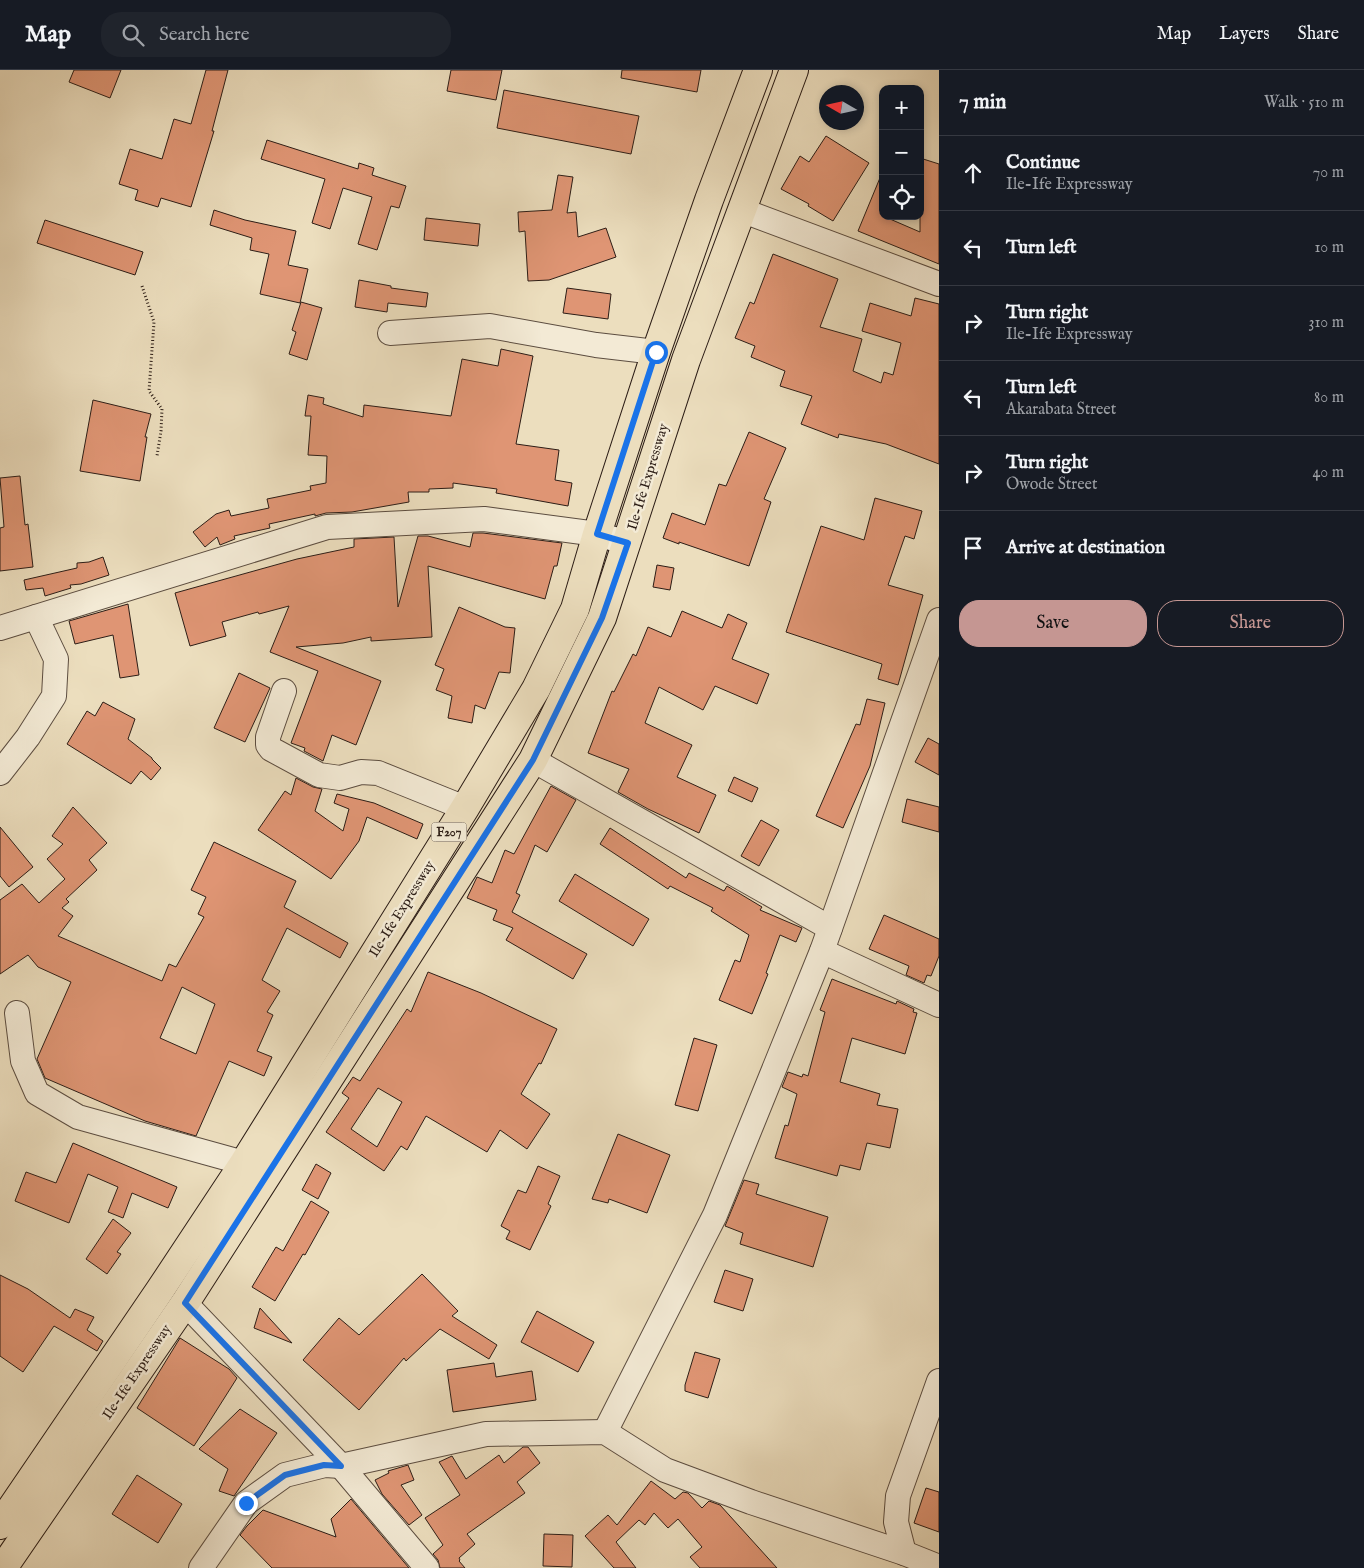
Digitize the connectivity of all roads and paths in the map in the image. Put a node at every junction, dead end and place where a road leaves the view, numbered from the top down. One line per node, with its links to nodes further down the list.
1 (758, 70): 7 (main road, Ile-Ife Expressway / F207)
2 (794, 70): 3 (main road, Ile-Ife Expressway / F207)
3 (741, 210): 4 (street); 10 (main road, Ile-Ife Expressway / F207)
4 (939, 284)
5 (142, 286): 8 (path)
6 (390, 333): 7 (street)
7 (656, 352): 9 (main road, Ile-Ife Expressway / F207)
8 (157, 456)
9 (597, 534): 10 (street); 11 (street); 18 (main road, Ile-Ife Expressway / F207)
10 (628, 543): 16 (main road, Ile-Ife Expressway / F207)
11 (36, 617): 13 (street); 17 (street)
12 (939, 620): 14 (street)
13 (0, 628)
14 (930, 676): 19 (street)
15 (284, 691): 18 (street)
16 (533, 760): 19 (street); 24 (main road, Ile-Ife Expressway / F207)
17 (0, 773)
18 (464, 808): 23 (main road, Ile-Ife Expressway / F207)
19 (830, 928): 20 (street)
20 (822, 951): 21 (street); 26 (street)
21 (939, 1005)
22 (17, 1013): 23 (street)
23 (244, 1163): 28 (main road, Ile-Ife Expressway / F207)
24 (185, 1303): 27 (street); 31 (main road, Ile-Ife Expressway / F207)
25 (939, 1381): 29 (street)
26 (604, 1432): 27 (street); 29 (street)
27 (341, 1466): 32 (street); 33 (street)
28 (0, 1525)
29 (904, 1553): 30 (street)
30 (939, 1567)
31 (3, 1568)
32 (201, 1568)
33 (427, 1568)

